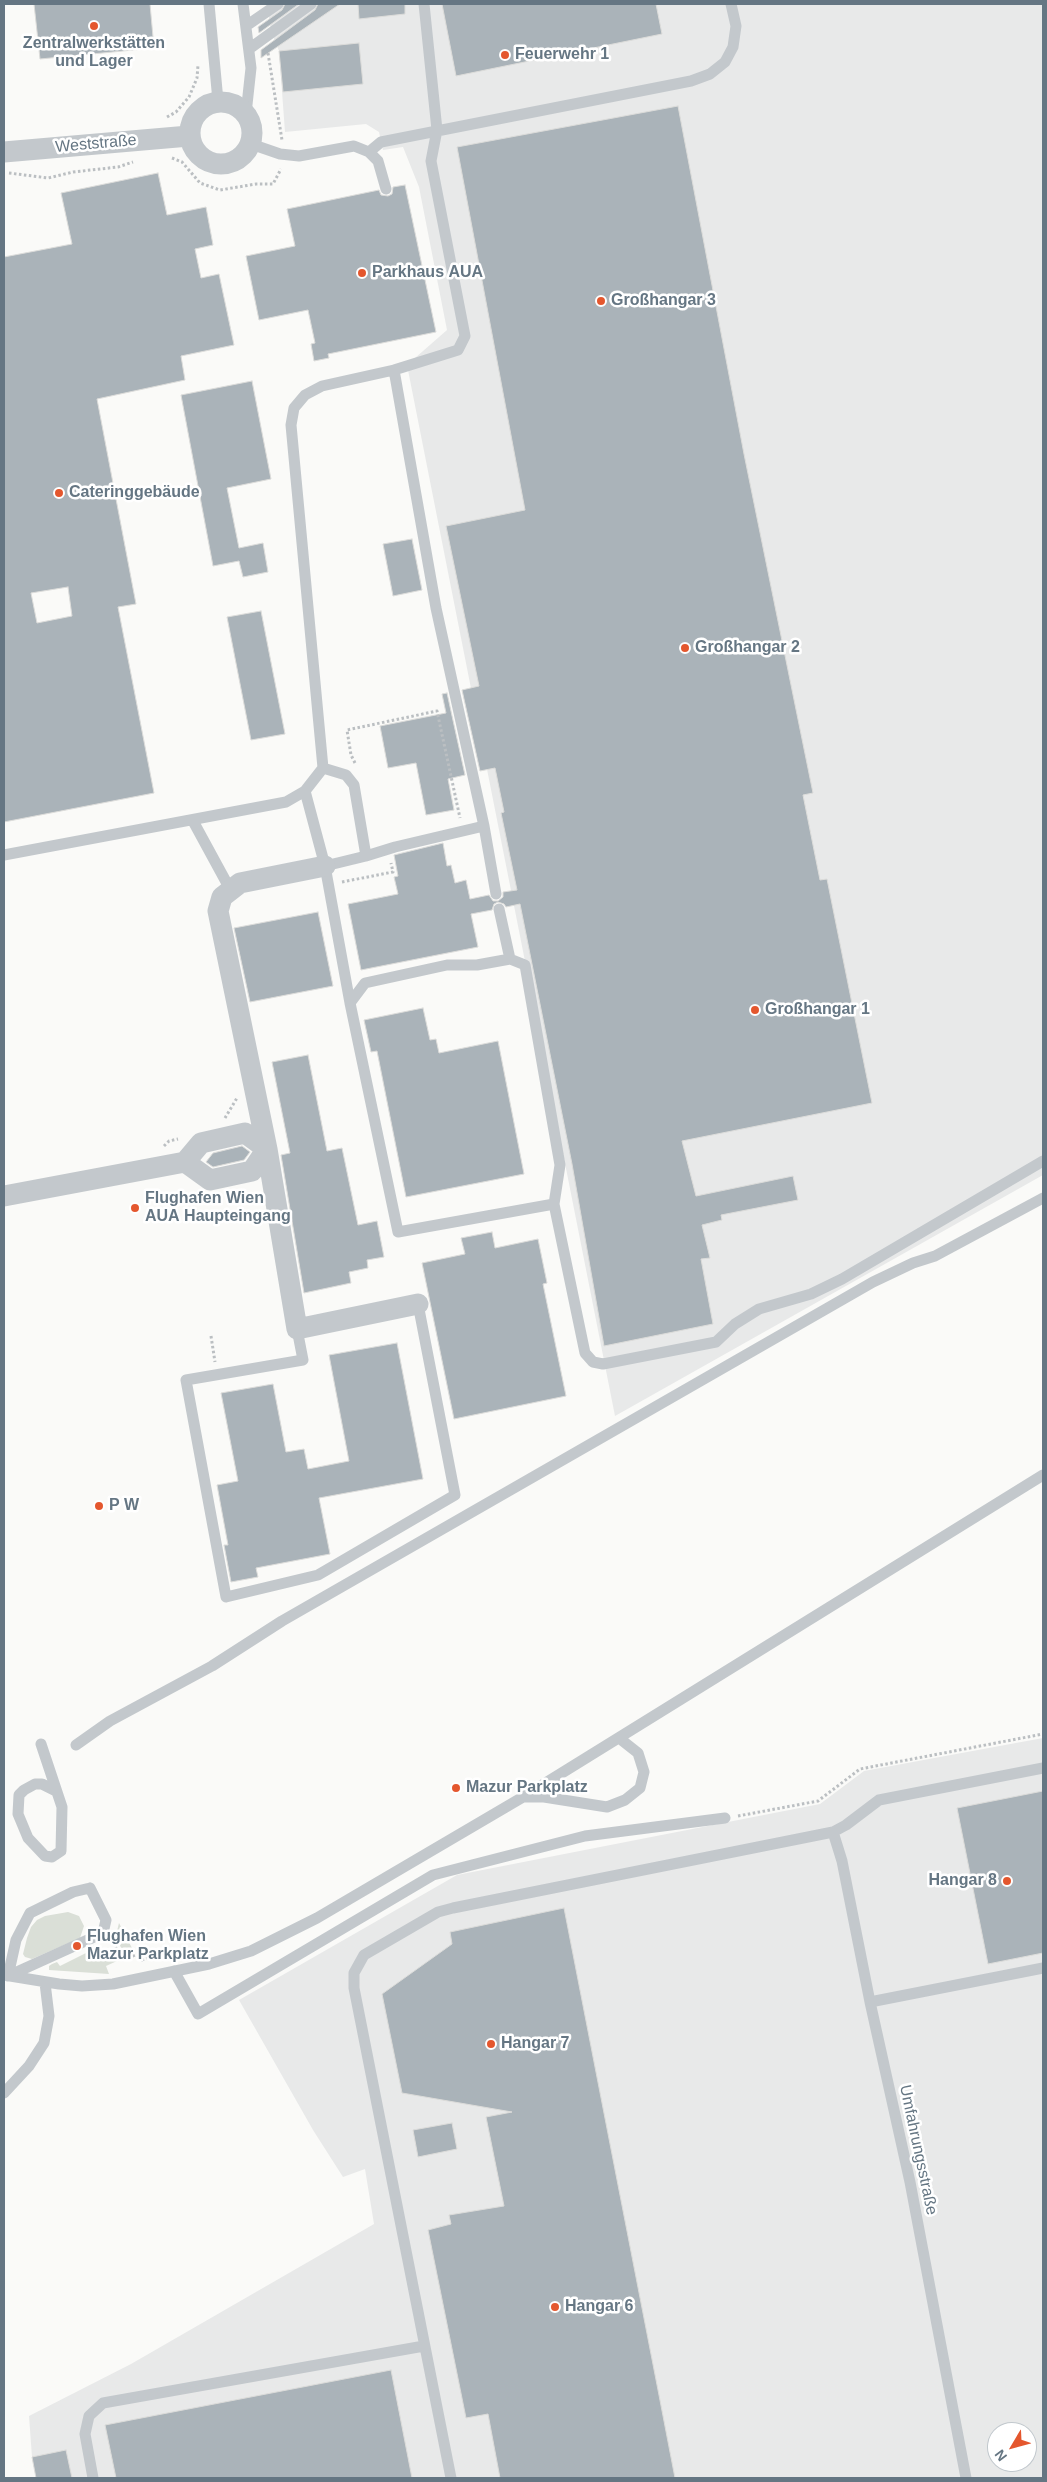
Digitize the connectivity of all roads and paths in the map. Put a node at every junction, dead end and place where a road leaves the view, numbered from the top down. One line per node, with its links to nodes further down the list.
1 (209, 4): 12 (lane)
2 (243, 4): 7 (lane)
3 (278, 4): 7 (lane)
4 (311, 4): 8 (lane)
5 (424, 4): 17 (lane)
6 (732, 4): 17 (lane)
7 (246, 26): 8 (lane)
8 (249, 49): 11 (lane)
9 (270, 60): 11 (path)
10 (199, 62): 13 (path)
11 (250, 63): 15 (lane)
12 (215, 68): 13 (path); 14 (lane)
13 (198, 70): 16 (path)
14 (218, 101): 15 (street); 18 (street)
15 (246, 114): 19 (street)
16 (164, 119)
17 (437, 130): 21 (lane); 23 (lane)
18 (189, 136): 19 (street); 20 (street, Weststraße)
19 (250, 144): 21 (lane)
20 (4, 152)
21 (369, 152): 22 (lane)
22 (386, 189)
23 (394, 370): 25 (lane); 28 (lane)
24 (358, 767): 29 (path)
25 (323, 768): 26 (lane); 31 (lane)
26 (305, 791): 27 (lane); 32 (lane)
27 (193, 821): 30 (lane); 33 (lane)
28 (484, 826): 29 (lane); 34 (lane)
29 (463, 831): 31 (lane)
30 (4, 855)
31 (366, 856): 32 (lane)
32 (325, 866): 33 (street); 37 (lane)
33 (230, 889): 38 (street)
34 (496, 894)
35 (499, 908): 36 (lane)
36 (510, 959): 37 (lane); 43 (lane)
37 (350, 1003): 43 (lane)
38 (267, 1149): 40 (street); 40 (street); 45 (street)
39 (1043, 1161): 43 (lane)
40 (185, 1162): 41 (street)
41 (4, 1196)
42 (1043, 1198): 52 (lane)
43 (554, 1204)
44 (418, 1304): 45 (street); 47 (lane)
45 (297, 1329): 47 (lane)
46 (211, 1336): 47 (path)
47 (217, 1375)
48 (1043, 1475): 50 (lane)
49 (1043, 1734): 56 (path)
50 (619, 1738): 55 (lane); 55 (lane)
51 (41, 1744): 54 (lane)
52 (76, 1745)
53 (1043, 1768): 57 (lane)
54 (56, 1791): 54 (lane)
55 (523, 1797): 61 (lane)
56 (725, 1818): 61 (lane)
57 (833, 1832): 64 (lane, Umfahrungsstraße); 68 (lane)
58 (112, 1940): 59 (path)
59 (158, 1952)
60 (1043, 1968): 64 (lane)
61 (174, 1971): 63 (lane)
62 (6, 1975): 62 (lane); 63 (lane)
63 (45, 1983): 66 (lane)
64 (870, 2002): 71 (lane, Umfahrungsstraße)
65 (4, 2075): 66 (lane)
66 (12, 2084): 67 (lane)
67 (4, 2093)
68 (424, 2346): 69 (lane); 70 (lane)
69 (93, 2478)
70 (451, 2478)
71 (966, 2478)

